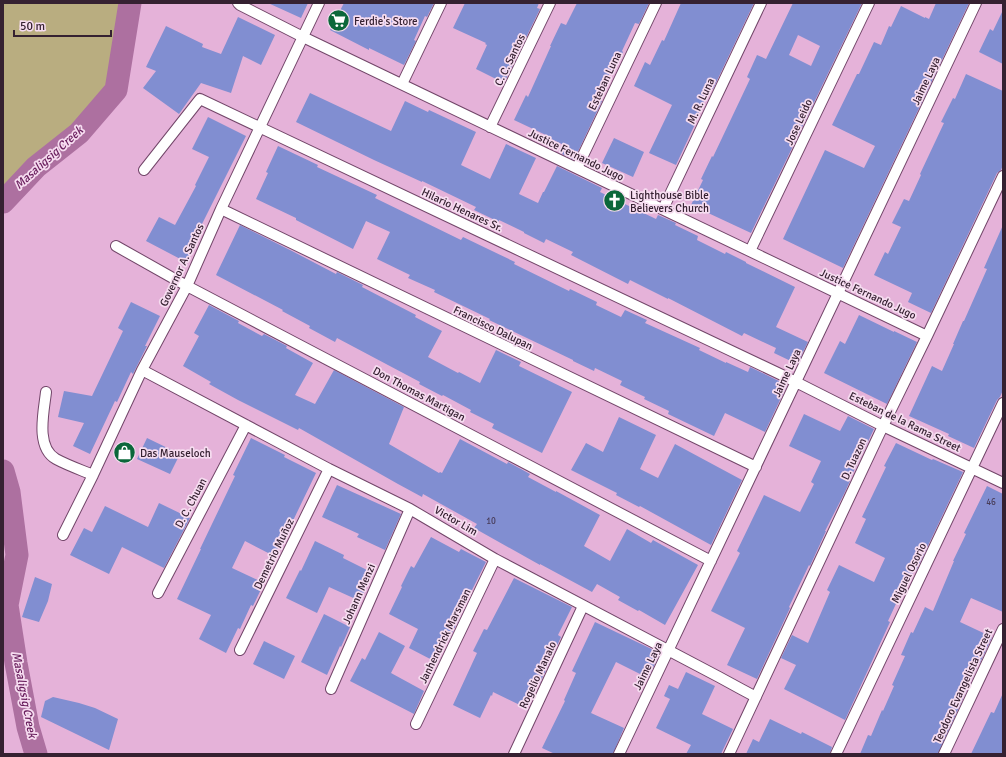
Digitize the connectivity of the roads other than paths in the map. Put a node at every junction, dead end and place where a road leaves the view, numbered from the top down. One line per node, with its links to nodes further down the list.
1 (238, 3): 9 (street, Justice Fernando Jugo)
2 (319, 3): 9 (street, Governor A. Santos)
3 (441, 3): 10 (street)
4 (550, 3): 11 (street, C. C. Santos)
5 (656, 3): 13 (street, Esteban Luna)
6 (761, 3): 17 (street, M. R. Luna)
7 (869, 3): 19 (street, Jose Leido)
8 (976, 3): 21 (street, Jaime Laya)
9 (303, 37): 10 (street, Justice Fernando Jugo); 12 (street, Governor A. Santos)
10 (402, 84): 11 (street, Justice Fernando Jugo)
11 (490, 127): 13 (street, Justice Fernando Jugo)
12 (260, 128): 14 (street, Hilario Henares Sr.); 16 (street, Governor A. Santos); 24 (street, Hilario Henares Sr.)
13 (577, 168): 17 (street, Justice Fernando Jugo)
14 (144, 170)
15 (1003, 176): 22 (street, D. Tuazon)
16 (221, 209): 20 (street, Governor A. Santos); 29 (street, Francisco Dalupan)
17 (662, 209): 19 (street, Justice Fernando Jugo)
18 (116, 246): 20 (street, Don Thomas Martigan)
19 (750, 251): 21 (street, Justice Fernando Jugo)
20 (187, 286): 23 (street, Governor A. Santos); 37 (street, Don Thomas Martigan)
21 (838, 293): 22 (street, Justice Fernando Jugo); 24 (street, Jaime Laya)
22 (927, 336): 28 (street, D. Tuazon)
23 (142, 370): 27 (street, Victor Lim); 32 (street, Governor A. Santos)
24 (796, 382): 28 (street, Esteban de la Rama Street); 29 (street, Jaime Laya)
25 (46, 392): 32 (street)
26 (1003, 403): 30 (street, Miguel Osorio)
27 (246, 425): 31 (street, Victor Lim); 38 (street, D. C. Chuan)
28 (883, 426): 30 (street, Esteban de la Rama Street); 44 (street, D. Tuazon)
29 (756, 467): 37 (street, Jaime Laya)
30 (972, 468): 33 (street, Esteban de la Rama Street); 49 (street, Miguel Osorio)
31 (329, 469): 34 (street, Victor Lim); 41 (street, Demetrio Muñoz)
32 (93, 475): 35 (street, Governor A. Santos)
33 (1003, 483)
34 (410, 509): 36 (street, Victor Lim); 43 (street, Johann Menzi)
35 (63, 535)
36 (495, 559): 39 (street, Victor Lim); 45 (street, Janhendrick Marsman)
37 (711, 561): 42 (street, Jaime Laya)
38 (158, 593)
39 (583, 606): 42 (street, Victor Lim); 46 (street, Rogelio Manalo)
40 (1003, 629): 50 (street, Teodoro Evangelista Street)
41 (240, 650)
42 (669, 651): 44 (street, Victor Lim); 47 (street, Jaime Laya)
43 (331, 689)
44 (756, 697): 48 (street, D. Tuazon)
45 (416, 724)
46 (514, 754)
47 (619, 754)
48 (729, 754)
49 (836, 754)
50 (944, 754)

